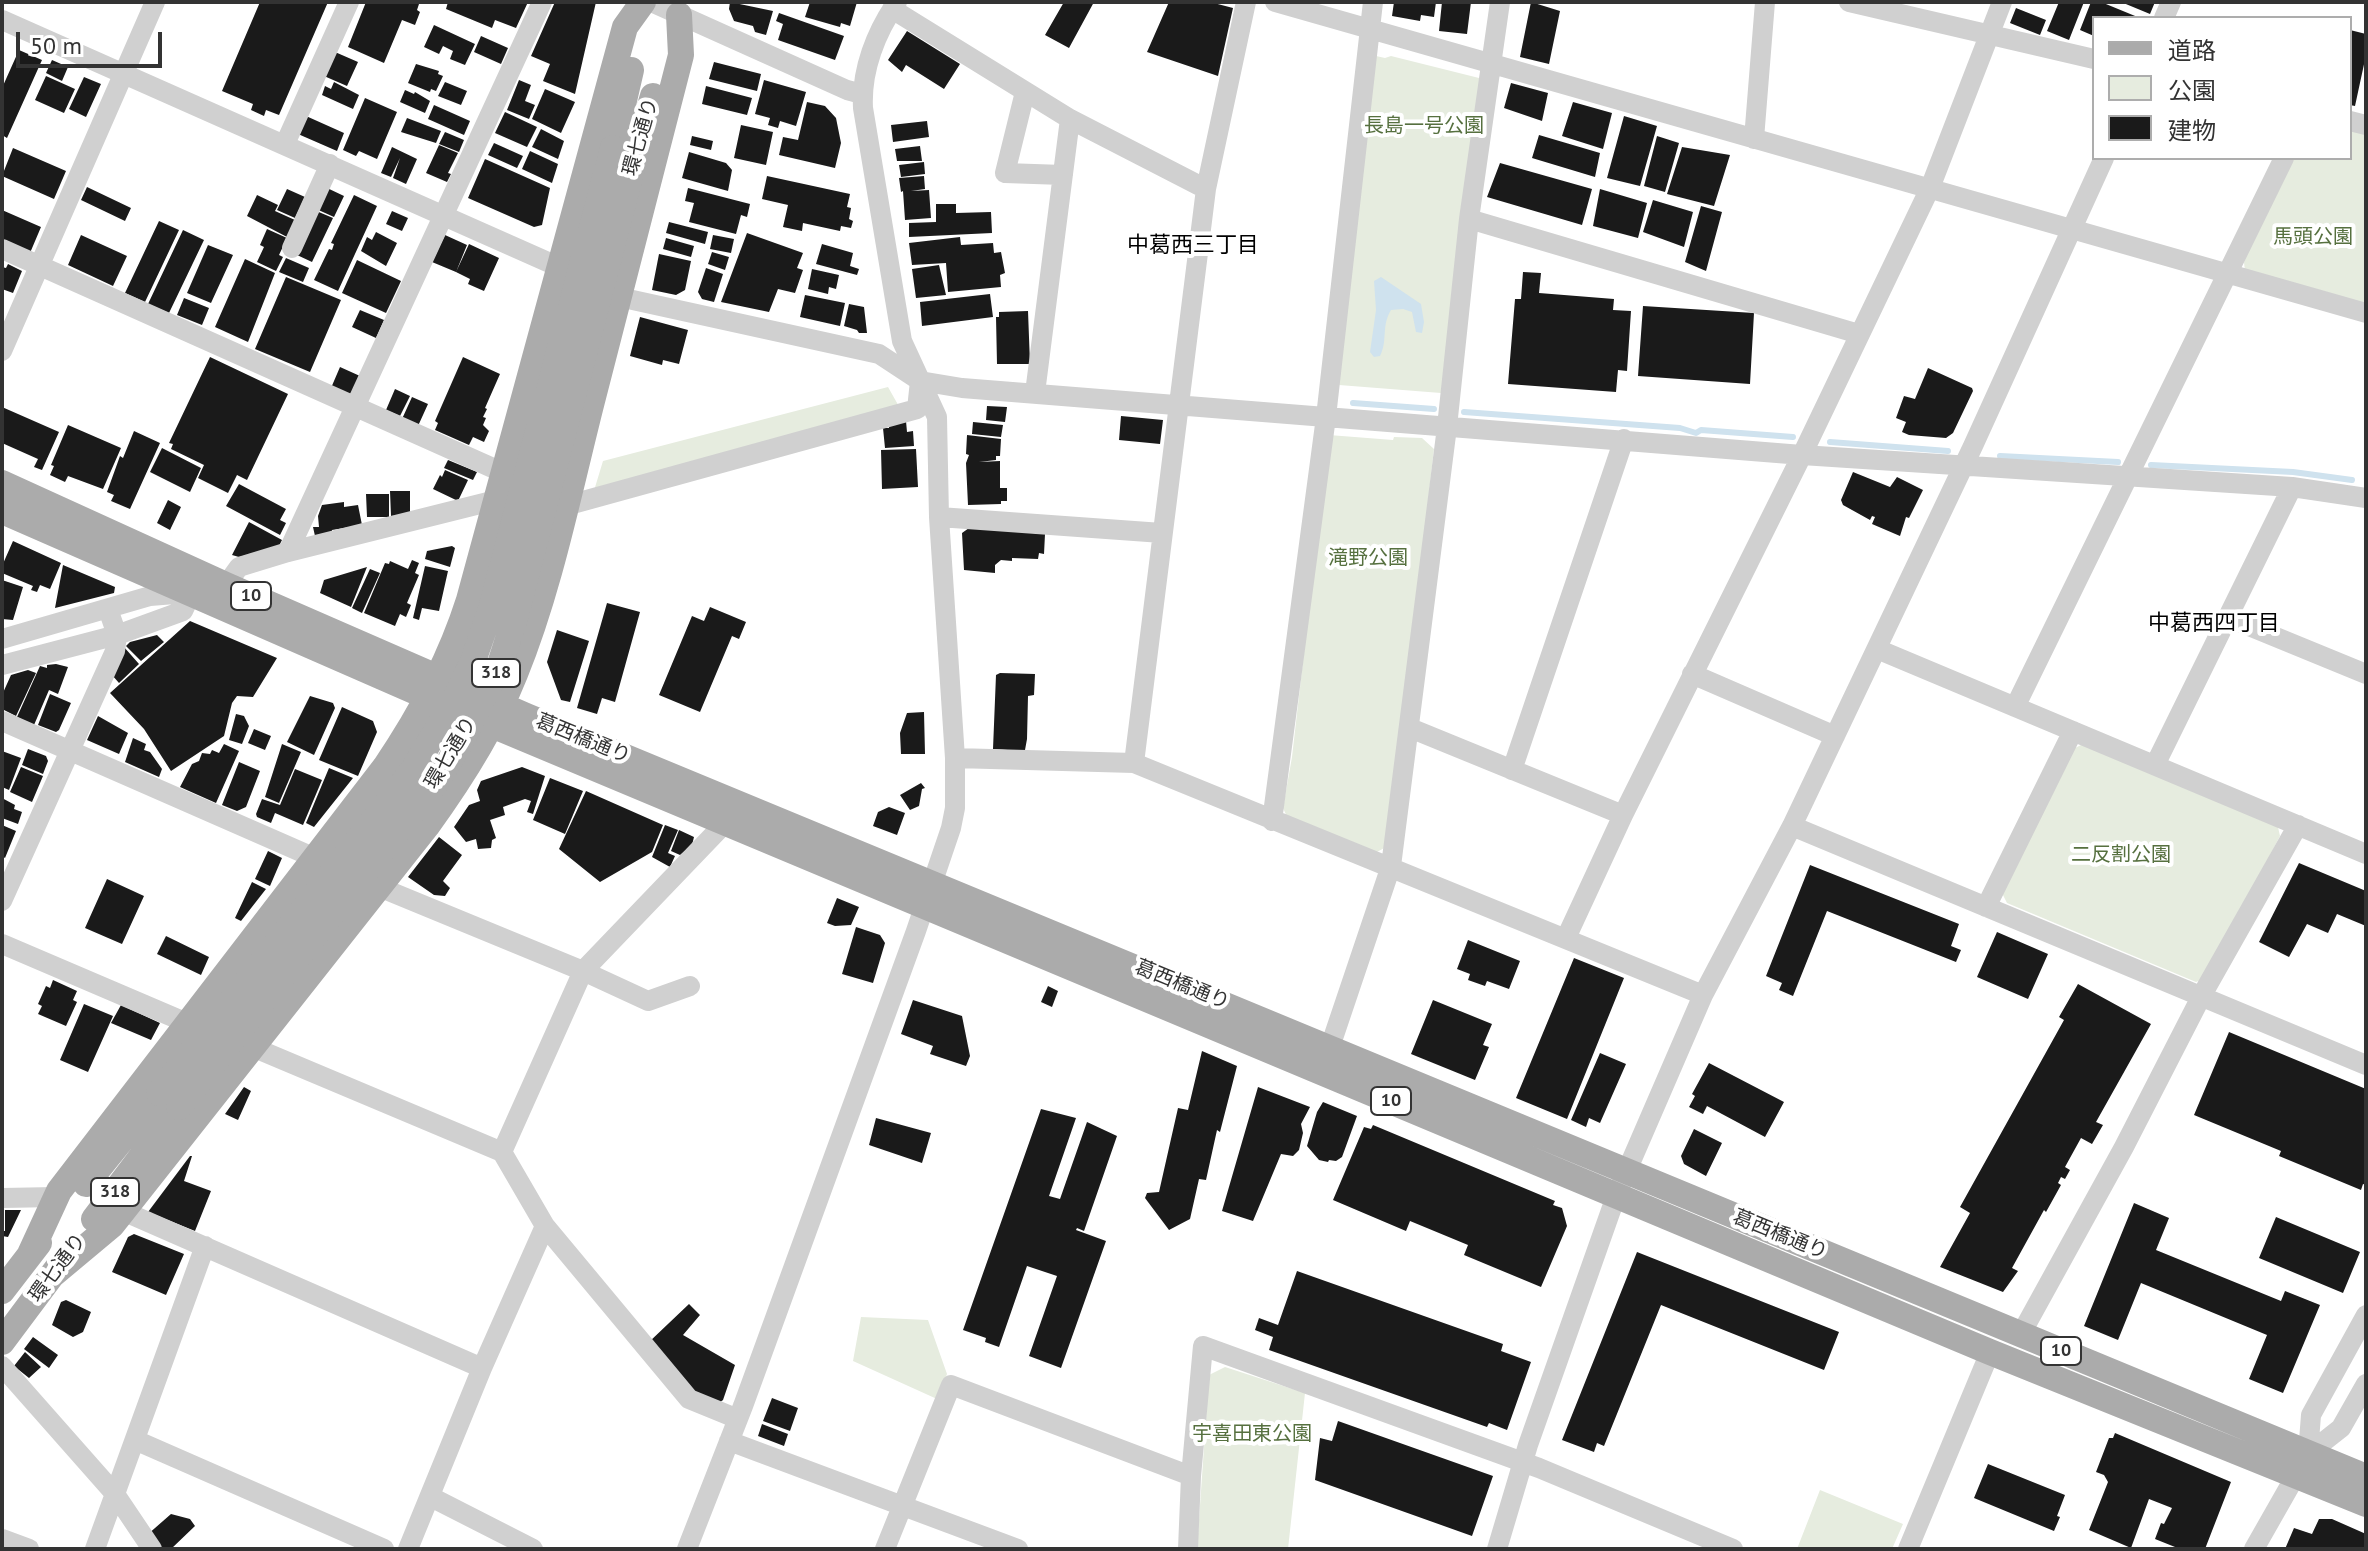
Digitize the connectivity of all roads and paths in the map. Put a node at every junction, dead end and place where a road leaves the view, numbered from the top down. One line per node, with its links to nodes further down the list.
1 (155, 2): 19 (street)
2 (349, 2): 24 (street)
3 (542, 2): 32 (street)
4 (646, 2): 13 (street); 25 (main road, 環七通り / 318); 38 (main road, 318)
5 (1246, 2): 31 (street)
6 (1275, 2): 15 (street)
7 (1373, 2): 15 (street)
8 (1500, 2): 18 (street)
9 (1765, 2): 23 (street)
10 (1849, 2): 16 (street)
11 (2002, 2): 16 (street)
12 (895, 6): 20 (street); 21 (street)
13 (681, 9): 21 (street); 25 (main road, 環七通り / 318); 40 (main road)
14 (2, 20): 19 (street)
15 (1370, 30): 18 (street); 48 (street)
16 (1990, 34): 17 (street); 30 (street)
17 (2092, 59)
18 (1492, 65): 23 (street); 33 (street)
19 (123, 75): 24 (street); 37 (street)
20 (1025, 92): 22 (street); 29 (street)
21 (862, 94): 44 (street)
22 (1070, 119): 29 (street); 31 (street)
23 (1754, 139): 30 (street)
24 (285, 144): 28 (street)
25 (624, 151): 108 (main road, 環七通り / 318, bridge)
26 (2103, 160): 34 (street)
27 (2283, 160): 39 (street)
28 (330, 164): 32 (street); 35 (street)
29 (1063, 175): 45 (street)
30 (1930, 188): 34 (street); 42 (street)
31 (1206, 189): 46 (street)
32 (444, 215): 38 (street); 47 (street)
33 (1469, 219): 42 (street); 49 (street)
34 (2073, 230): 39 (street); 52 (street)
35 (292, 248)
36 (2, 249): 37 (street)
37 (40, 266): 43 (street); 47 (street)
38 (559, 267): 53 (main road, 318)
39 (2228, 273): 41 (street); 54 (street)
40 (619, 297): 44 (street); 59 (main road)
41 (2366, 313)
42 (1859, 334): 51 (street)
43 (2, 351)
44 (920, 381): 45 (street); 59 (street); 61 (street)
45 (1035, 393): 46 (street)
46 (1179, 405): 48 (street); 62 (street)
47 (356, 407): 53 (street); 63 (street)
48 (1326, 417): 49 (street); 87 (street)
49 (1447, 427): 50 (street); 78 (street)
50 (1624, 439): 51 (street); 85 (street)
51 (1802, 455): 52 (street); 72 (street)
52 (1964, 465): 54 (street); 70 (street)
53 (504, 473): 58 (main road, 318)
54 (2126, 475): 56 (street); 75 (street)
55 (2, 483): 64 (main road, 葛西橋通り / 10)
56 (2292, 487): 57 (street); 67 (street)
57 (2366, 498)
58 (496, 500): 63 (street); 74 (main road, 318)
59 (565, 506): 76 (main road)
60 (2, 511): 64 (main road, 葛西橋通り / 10)
61 (939, 517): 62 (street); 82 (street)
62 (1162, 533): 83 (street)
63 (288, 552): 65 (street)
64 (196, 583): 65 (main road, 葛西橋通り / 10); 66 (street); 68 (street); 74 (main road, 葛西橋通り / 10)
65 (226, 585): 74 (main road, 葛西橋通り / 10)
66 (108, 609): 68 (street); 69 (street)
67 (2227, 617): 73 (street); 84 (street)
68 (117, 635): 71 (street); 81 (street)
69 (2, 639)
70 (1877, 649): 75 (street); 80 (street)
71 (2, 665)
72 (1692, 674): 80 (street); 86 (street)
73 (2366, 674)
74 (434, 687): 76 (main road, 葛西橋通り / 10); 92 (main road, 318)
75 (2015, 707): 79 (street)
76 (497, 715): 88 (main road, 葛西橋通り / 10); 94 (main road); 95 (main road, 葛西橋通り / 10)
77 (2, 721): 81 (street)
78 (1410, 728): 85 (street); 93 (street)
79 (2073, 731): 84 (street); 97 (street)
80 (1835, 736): 90 (street)
81 (71, 752): 92 (street); 96 (street)
82 (955, 758): 83 (street); 95 (street)
83 (1134, 763): 87 (street)
84 (2155, 765): 89 (street)
85 (1512, 770): 86 (street)
86 (1623, 815): 98 (street)
87 (1272, 821): 93 (street)
88 (726, 822): 95 (main road, 葛西橋通り / 10); 100 (street)
89 (2298, 825): 91 (street); 103 (street)
90 (1792, 826): 97 (street); 102 (street)
91 (2366, 854)
92 (315, 858): 104 (main road, 318)
93 (1391, 866): 98 (street); 106 (street)
94 (379, 887): 100 (street); 105 (main road)
95 (929, 893): 106 (main road, 葛西橋通り / 10); 110 (main road, 葛西橋通り / 10); 126 (street)
96 (2, 901)
97 (1986, 907): 103 (street)
98 (1566, 938): 102 (street)
99 (2, 944): 104 (street)
100 (583, 971): 101 (street); 109 (street)
101 (690, 986)
102 (1703, 995): 110 (street)
103 (2202, 995): 107 (street); 120 (street)
104 (187, 1023): 111 (main road, 318)
105 (250, 1046): 109 (street); 113 (main road)
106 (1330, 1047): 110 (main road, 葛西橋通り / 10)
107 (2366, 1065)
108 (169, 1100): 116 (main road, 環七通り / 318); 117 (main road, 環七通り / 318)
109 (502, 1152): 114 (street)
110 (1622, 1184): 120 (main road, 葛西橋通り / 10); 122 (main road, 葛西橋通り / 10); 129 (street)
111 (56, 1197): 112 (street); 116 (main road, 318)
112 (2, 1198)
113 (123, 1211): 115 (street); 117 (main road)
114 (545, 1226): 124 (street); 126 (street)
115 (205, 1246): 124 (street); 127 (street)
116 (30, 1254): 118 (main road, 環七通り / 318)
117 (51, 1276): 121 (main road, 環七通り / 318)
118 (2, 1291)
119 (2366, 1315): 130 (street)
120 (2021, 1334): 130 (main road, 葛西橋通り / 10)
121 (2, 1342)
122 (1990, 1352): 130 (main road, 葛西橋通り / 10); 150 (street)
123 (2, 1366): 133 (street)
124 (482, 1368): 134 (street)
125 (2366, 1384): 130 (street)
126 (738, 1419): 128 (street)
127 (135, 1440): 133 (street); 141 (street)
128 (729, 1441): 136 (street); 144 (street)
129 (1523, 1462): 131 (street); 148 (street); 149 (street)
130 (2301, 1465): 132 (main road, 葛西橋通り / 10); 135 (main road, 葛西橋通り / 10); 151 (street)
131 (1191, 1476): 136 (street); 147 (street)
132 (2366, 1477)
133 (115, 1494): 139 (street); 140 (street)
134 (431, 1497): 142 (street); 143 (street)
135 (2366, 1504)
136 (902, 1506): 145 (street); 146 (street)
137 (2, 1539): 138 (street)
138 (29, 1549)
139 (95, 1549)
140 (152, 1549)
141 (384, 1549)
142 (408, 1549)
143 (533, 1549)
144 (687, 1549)
145 (885, 1549)
146 (1018, 1549)
147 (1188, 1549)
148 (1497, 1549)
149 (1733, 1549)
150 (1908, 1549)
151 (2254, 1549)

